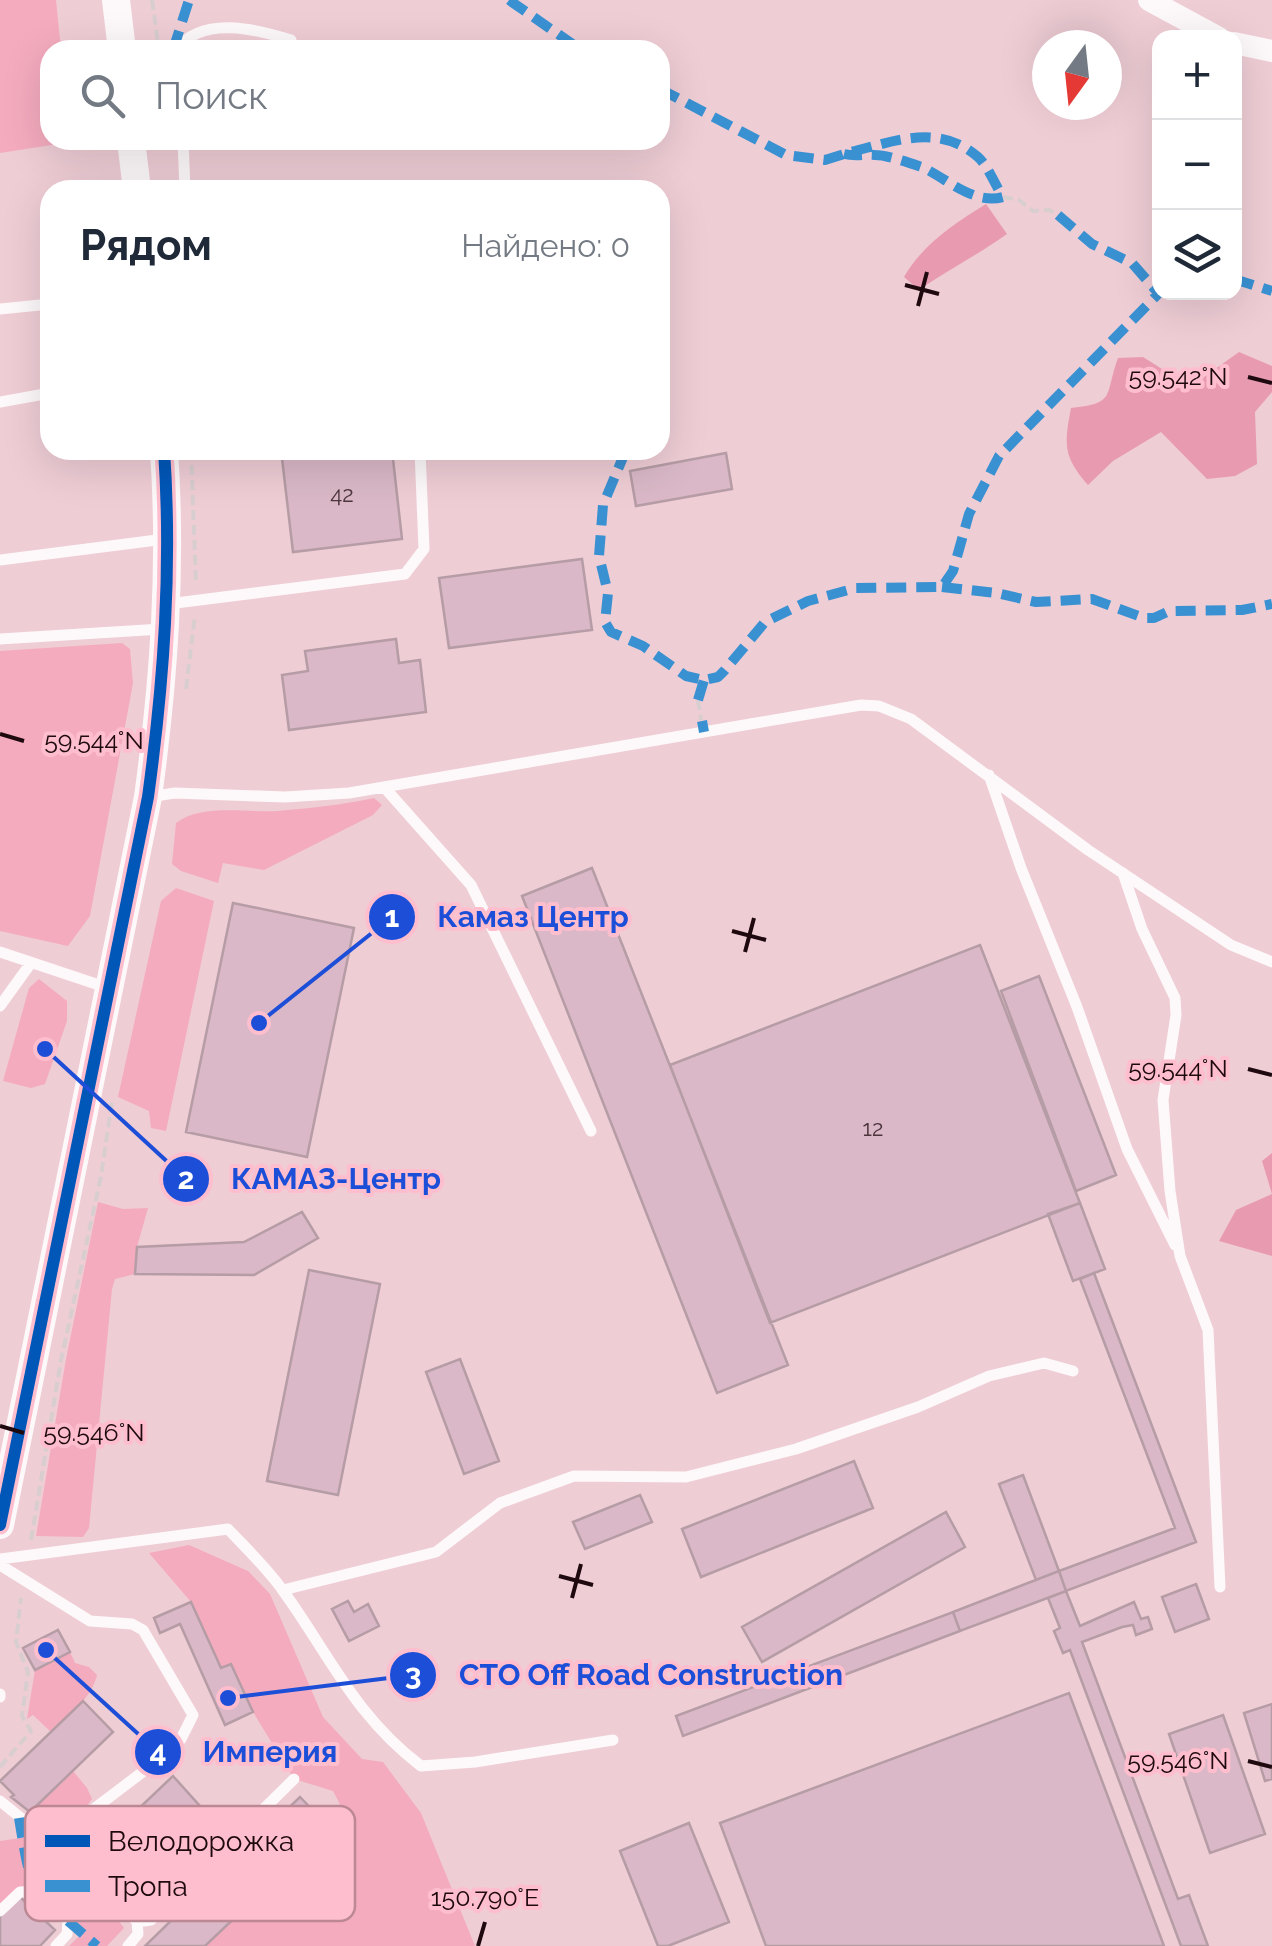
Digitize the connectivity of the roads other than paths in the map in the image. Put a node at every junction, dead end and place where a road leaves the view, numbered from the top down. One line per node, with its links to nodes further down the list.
1 (116, 0): 4 (street)
2 (1149, 0): 3 (street)
3 (1204, 30)
4 (121, 40)
5 (185, 40): 6 (lane)
6 (290, 40)
7 (1242, 45): 8 (street)
8 (1272, 51)
9 (132, 150): 11 (street)
10 (183, 150): 12 (lane)
11 (135, 180)
12 (185, 180)
13 (40, 305): 14 (lane)
14 (0, 310)
15 (40, 395): 16 (lane)
16 (0, 402)
17 (165, 460): 19 (street)
18 (420, 460): 21 (lane)
19 (169, 539): 20 (lane); 21 (street)
20 (0, 560)
21 (167, 616): 22 (lane); 25 (street)
22 (0, 639)
23 (989, 775): 24 (lane); 26 (lane); 33 (lane)
24 (384, 787): 25 (lane); 32 (lane)
25 (148, 797): 30 (street)
26 (1123, 873): 29 (lane); 33 (lane)
27 (0, 952): 28 (lane)
28 (31, 962): 30 (lane); 31 (lane)
29 (1272, 962)
30 (108, 988): 35 (street)
31 (0, 1006)
32 (592, 1131)
33 (1180, 1256): 37 (lane)
34 (1073, 1370): 38 (lane)
35 (0, 1525)
36 (0, 1562): 38 (lane); 42 (lane)
37 (1220, 1587)
38 (283, 1590): 39 (lane)
39 (613, 1740)
40 (294, 1779): 43 (lane)
41 (0, 1800): 44 (lane)
42 (97, 1806)
43 (267, 1806)
44 (25, 1821)
45 (25, 1892): 46 (lane)
46 (0, 1911)
47 (68, 1921): 50 (lane)
48 (144, 1921): 49 (lane)
49 (137, 1922): 51 (lane)
50 (56, 1946)
51 (128, 1946)

